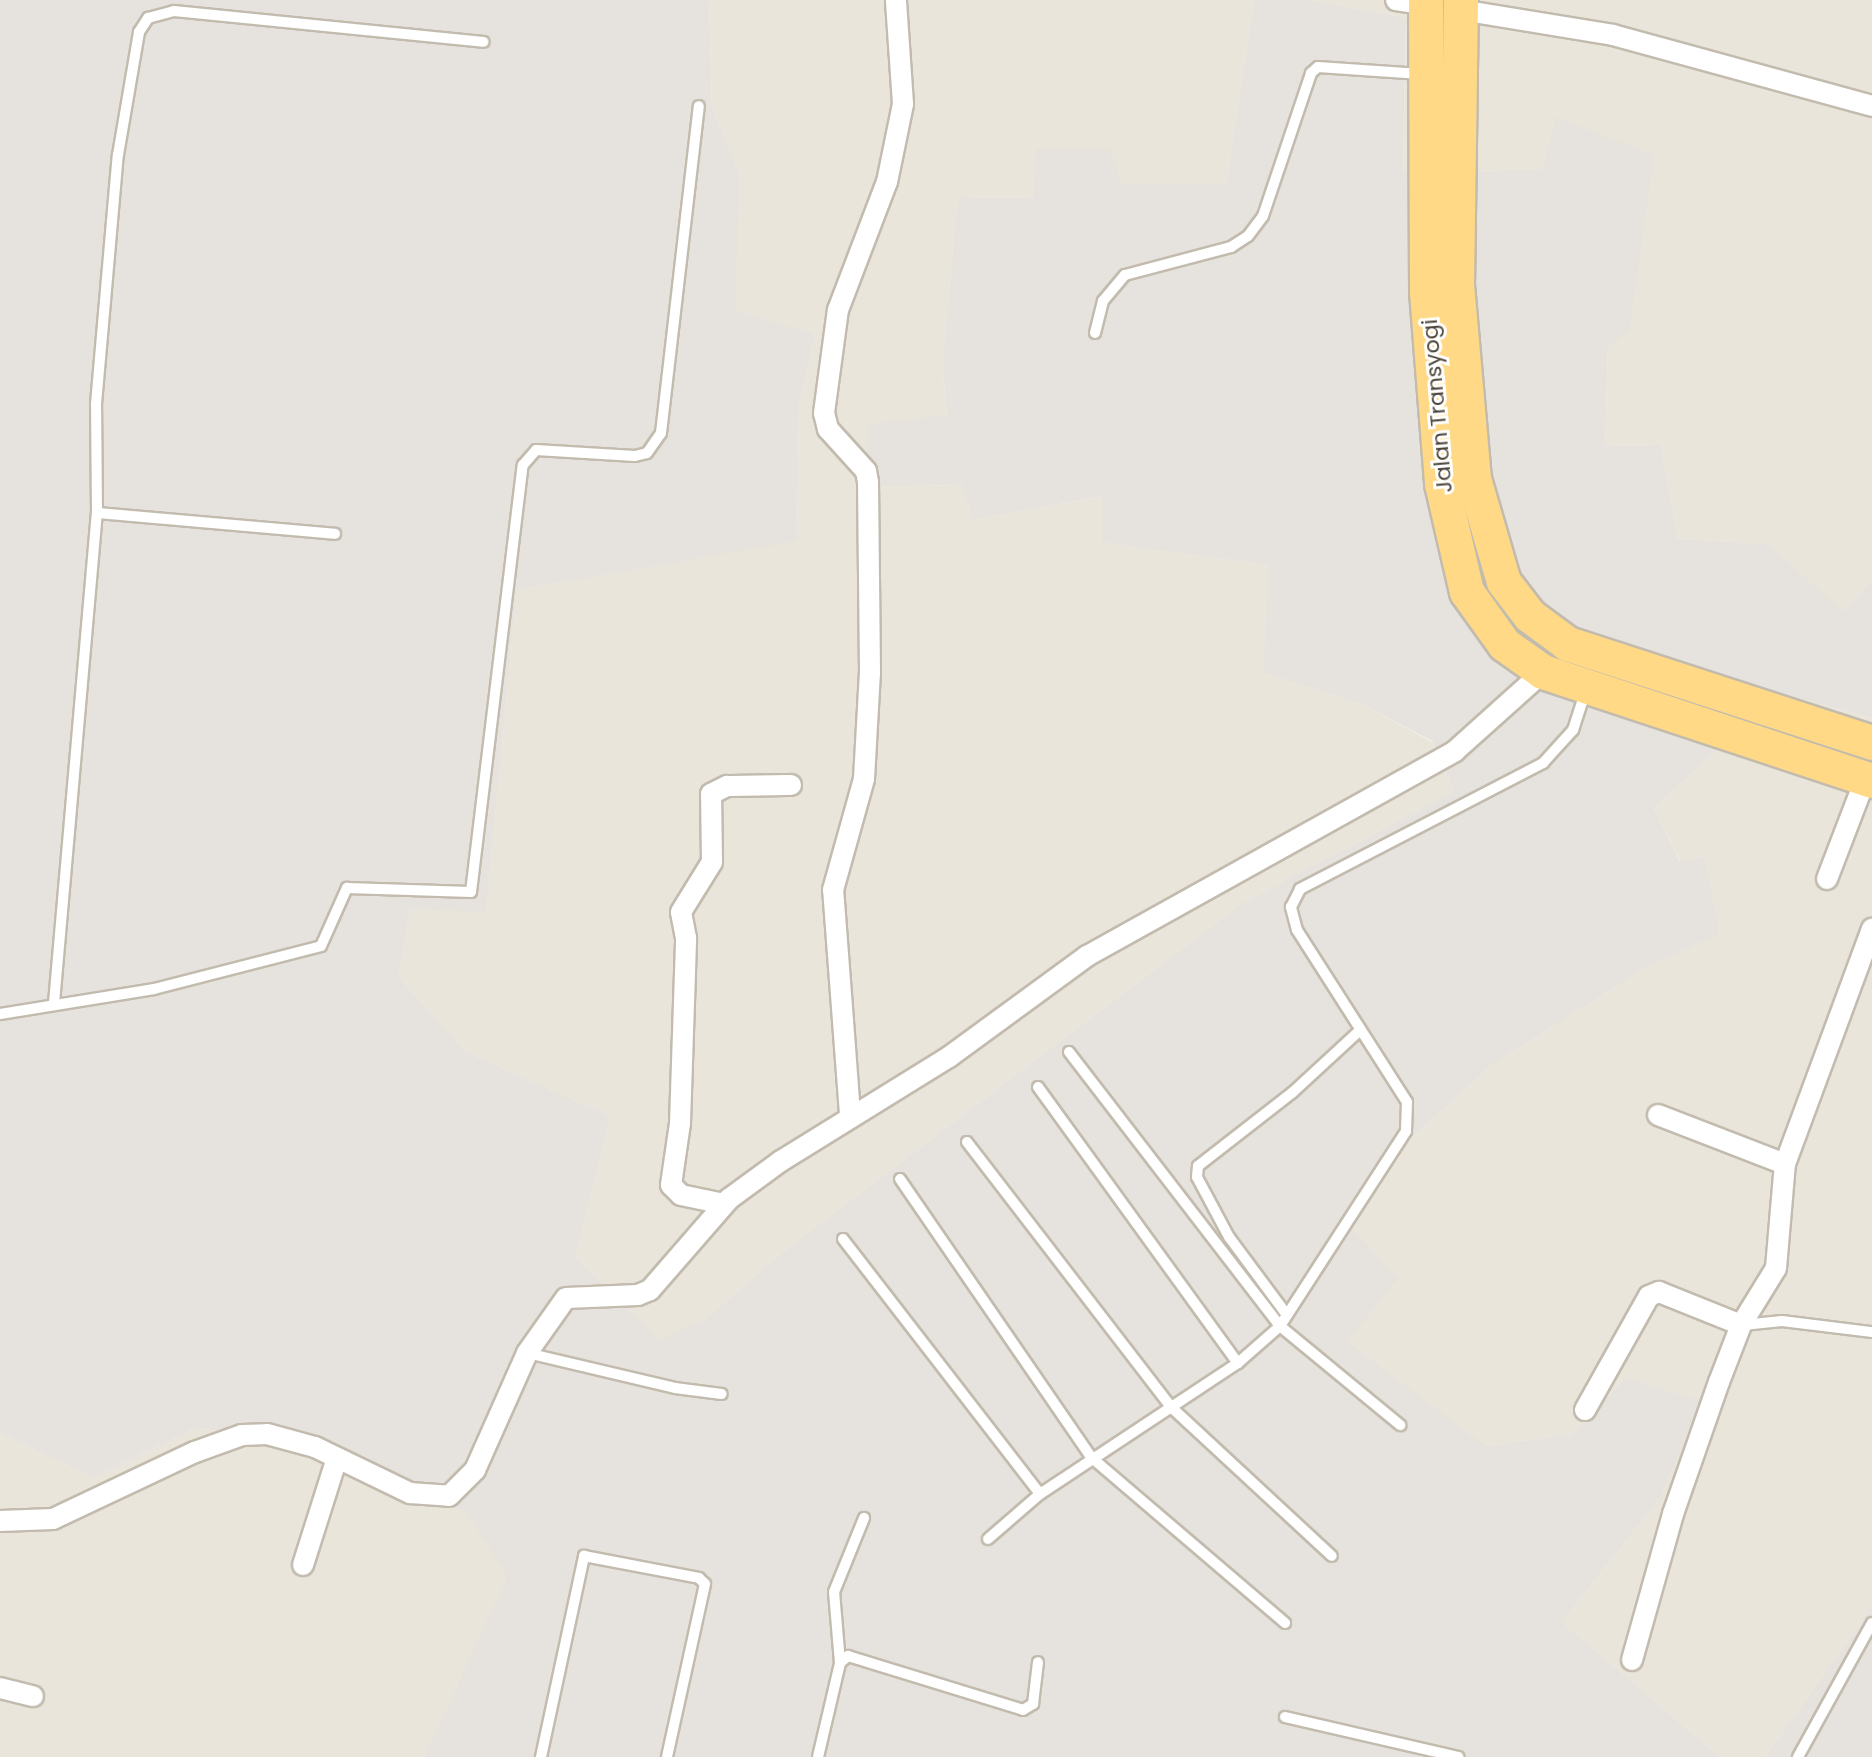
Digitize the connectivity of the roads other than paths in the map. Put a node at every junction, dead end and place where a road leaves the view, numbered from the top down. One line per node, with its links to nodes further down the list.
1 (896, 0): 23 (street)
2 (1416, 2): 5 (highway, Jalan Transyogi)
3 (1461, 5): 7 (street); 13 (highway, Jalan Transyogi)
4 (483, 42): 9 (lane)
5 (1423, 74): 8 (lane); 11 (highway, Jalan Transyogi)
6 (699, 106): 18 (lane)
7 (1872, 106)
8 (1095, 333)
9 (97, 513): 10 (lane); 18 (lane)
10 (335, 534)
11 (1543, 672): 12 (highway, Jalan Transyogi); 23 (street)
12 (1585, 690): 14 (highway, Jalan Transyogi); 20 (lane)
13 (1872, 743)
14 (1868, 780): 16 (street)
15 (791, 785): 28 (street)
16 (1827, 879)
17 (1872, 929): 26 (street)
18 (54, 1003): 19 (lane)
19 (0, 1014)
20 (1359, 1031): 30 (lane); 30 (lane)
21 (1069, 1052): 32 (lane)
22 (1038, 1087): 35 (lane)
23 (850, 1114): 28 (street)
24 (1658, 1115): 26 (street)
25 (967, 1142): 37 (lane)
26 (1785, 1164): 31 (street)
27 (900, 1179): 41 (lane)
28 (724, 1204): 34 (street)
29 (843, 1239): 42 (lane)
30 (1287, 1315): 32 (lane)
31 (1741, 1325): 33 (lane); 38 (street); 50 (street)
32 (1280, 1326): 35 (lane); 39 (lane)
33 (1872, 1332)
34 (527, 1353): 36 (lane); 40 (street)
35 (1238, 1363): 37 (lane)
36 (722, 1394)
37 (1171, 1407): 41 (lane); 46 (lane)
38 (1585, 1410)
39 (1400, 1425)
40 (337, 1458): 44 (street); 47 (street)
41 (1092, 1458): 42 (lane); 48 (lane)
42 (1040, 1494): 45 (lane)
43 (864, 1518): 52 (lane)
44 (0, 1521)
45 (988, 1539)
46 (1332, 1556)
47 (303, 1565)
48 (1285, 1623)
49 (1872, 1623): 60 (lane)
50 (1632, 1660)
51 (1038, 1662): 52 (lane)
52 (840, 1663): 58 (lane)
53 (0, 1688): 54 (street)
54 (33, 1696)
55 (1285, 1717): 59 (lane)
56 (541, 1757): 57 (lane)
57 (667, 1757)
58 (818, 1757)
59 (1458, 1757)
60 (1798, 1757)

